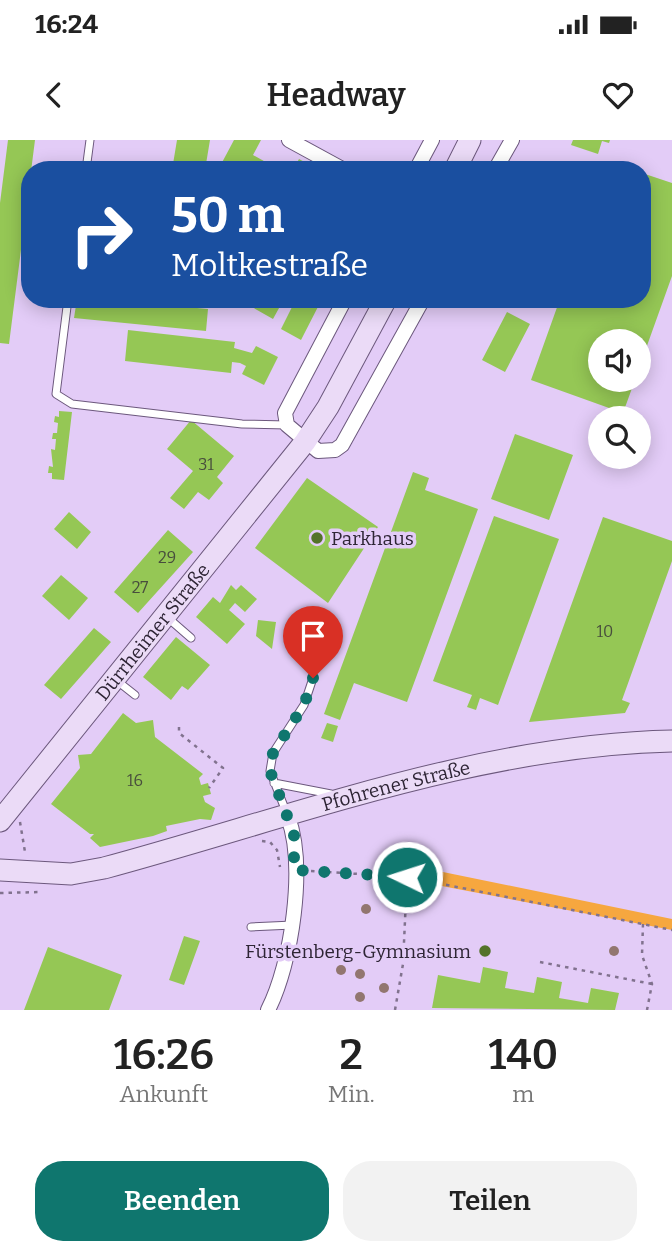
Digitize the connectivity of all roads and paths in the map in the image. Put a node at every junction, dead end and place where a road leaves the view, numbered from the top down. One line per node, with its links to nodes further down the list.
1 (90, 140): 6 (lane)
2 (289, 140): 7 (street)
3 (432, 140): 8 (street)
4 (471, 140): 9 (main road)
5 (512, 140): 10 (street)
6 (87, 161)
7 (328, 161)
8 (421, 161)
9 (460, 161)
10 (500, 161)
11 (67, 308): 15 (lane)
12 (340, 308): 15 (street)
13 (381, 308): 16 (main road, Dürrheimer Straße)
14 (418, 308): 16 (street)
15 (287, 425): 16 (street)
16 (305, 442): 17 (main road, Dürrheimer Straße)
17 (166, 617): 18 (lane); 20 (main road, Dürrheimer Straße)
18 (191, 638)
19 (313, 678): 24 (lane)
20 (116, 679): 21 (lane); 27 (main road, Dürrheimer Straße)
21 (135, 695)
22 (179, 727): 25 (path)
23 (672, 741): 26 (main road, Pfohrener Straße)
24 (274, 783): 26 (lane); 28 (lane)
25 (209, 788)
26 (359, 795): 28 (main road, Pfohrener Straße)
27 (3, 817): 32 (path)
28 (288, 817): 30 (street); 32 (main road, Pfohrener Straße)
29 (260, 841): 30 (path)
30 (288, 874): 31 (path); 36 (street)
31 (407, 877): 35 (path); 42 (path)
32 (13, 879): 33 (path); 34 (path)
33 (42, 892)
34 (0, 893)
35 (643, 924): 38 (path); 40 (path)
36 (293, 925): 37 (lane); 41 (street)
37 (251, 927)
38 (672, 930)
39 (540, 962): 40 (path)
40 (652, 984): 43 (path)
41 (268, 1010)
42 (395, 1010)
43 (647, 1010)

